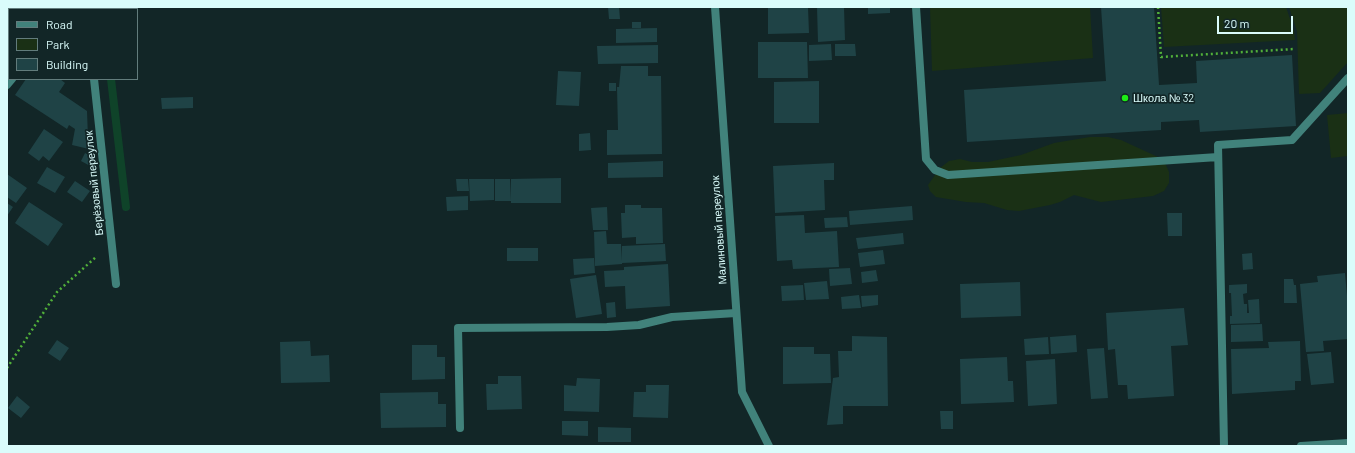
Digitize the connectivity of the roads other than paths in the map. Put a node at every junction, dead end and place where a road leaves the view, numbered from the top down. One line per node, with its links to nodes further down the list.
1 (714, 7): 7 (street, Малиновый переулок)
2 (916, 7): 5 (street)
3 (1348, 78): 5 (street)
4 (94, 80): 6 (street, Берёзовый переулок)
5 (1218, 157): 11 (street)
6 (116, 284)
7 (736, 313): 8 (street); 10 (street, Малиновый переулок)
8 (460, 428)
9 (1348, 443): 12 (street)
10 (769, 446)
11 (1224, 446)
12 (1301, 446)

